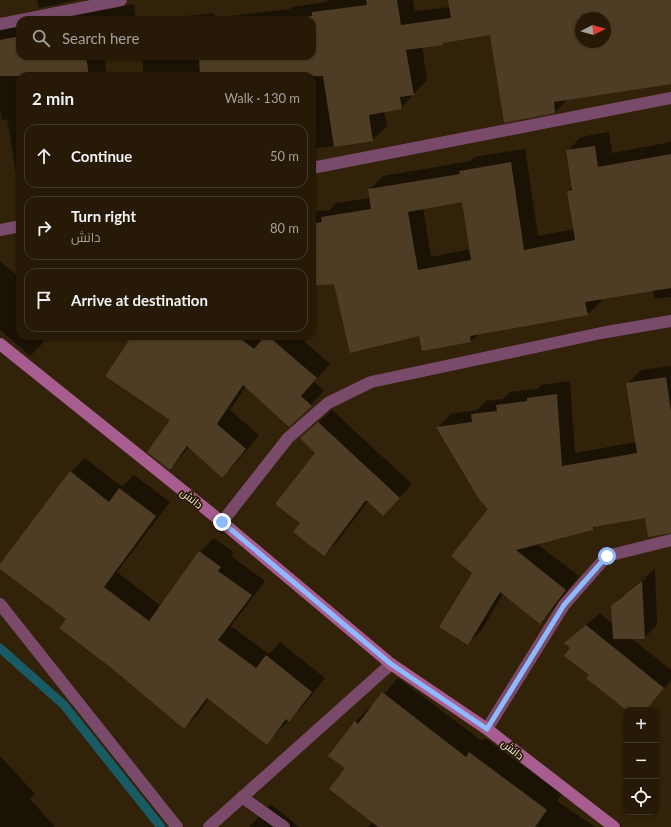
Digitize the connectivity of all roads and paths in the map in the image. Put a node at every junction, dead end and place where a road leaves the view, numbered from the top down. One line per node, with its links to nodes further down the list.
1 (121, 0): 2 (street)
2 (40, 16)
3 (16, 21): 4 (street)
4 (0, 24)
5 (671, 98): 6 (street)
6 (316, 167)
7 (16, 227): 8 (street)
8 (0, 230)
9 (671, 321): 11 (street)
10 (0, 344): 11 (main road, دانش)
11 (222, 522): 14 (main road, دانش)
12 (671, 540): 15 (street)
13 (0, 604): 17 (street)
14 (391, 664): 15 (main road, دانش); 16 (street)
15 (487, 729): 20 (main road, دانش)
16 (242, 796): 18 (street); 19 (street)
17 (177, 827)
18 (209, 827)
19 (284, 827)
20 (614, 827)

